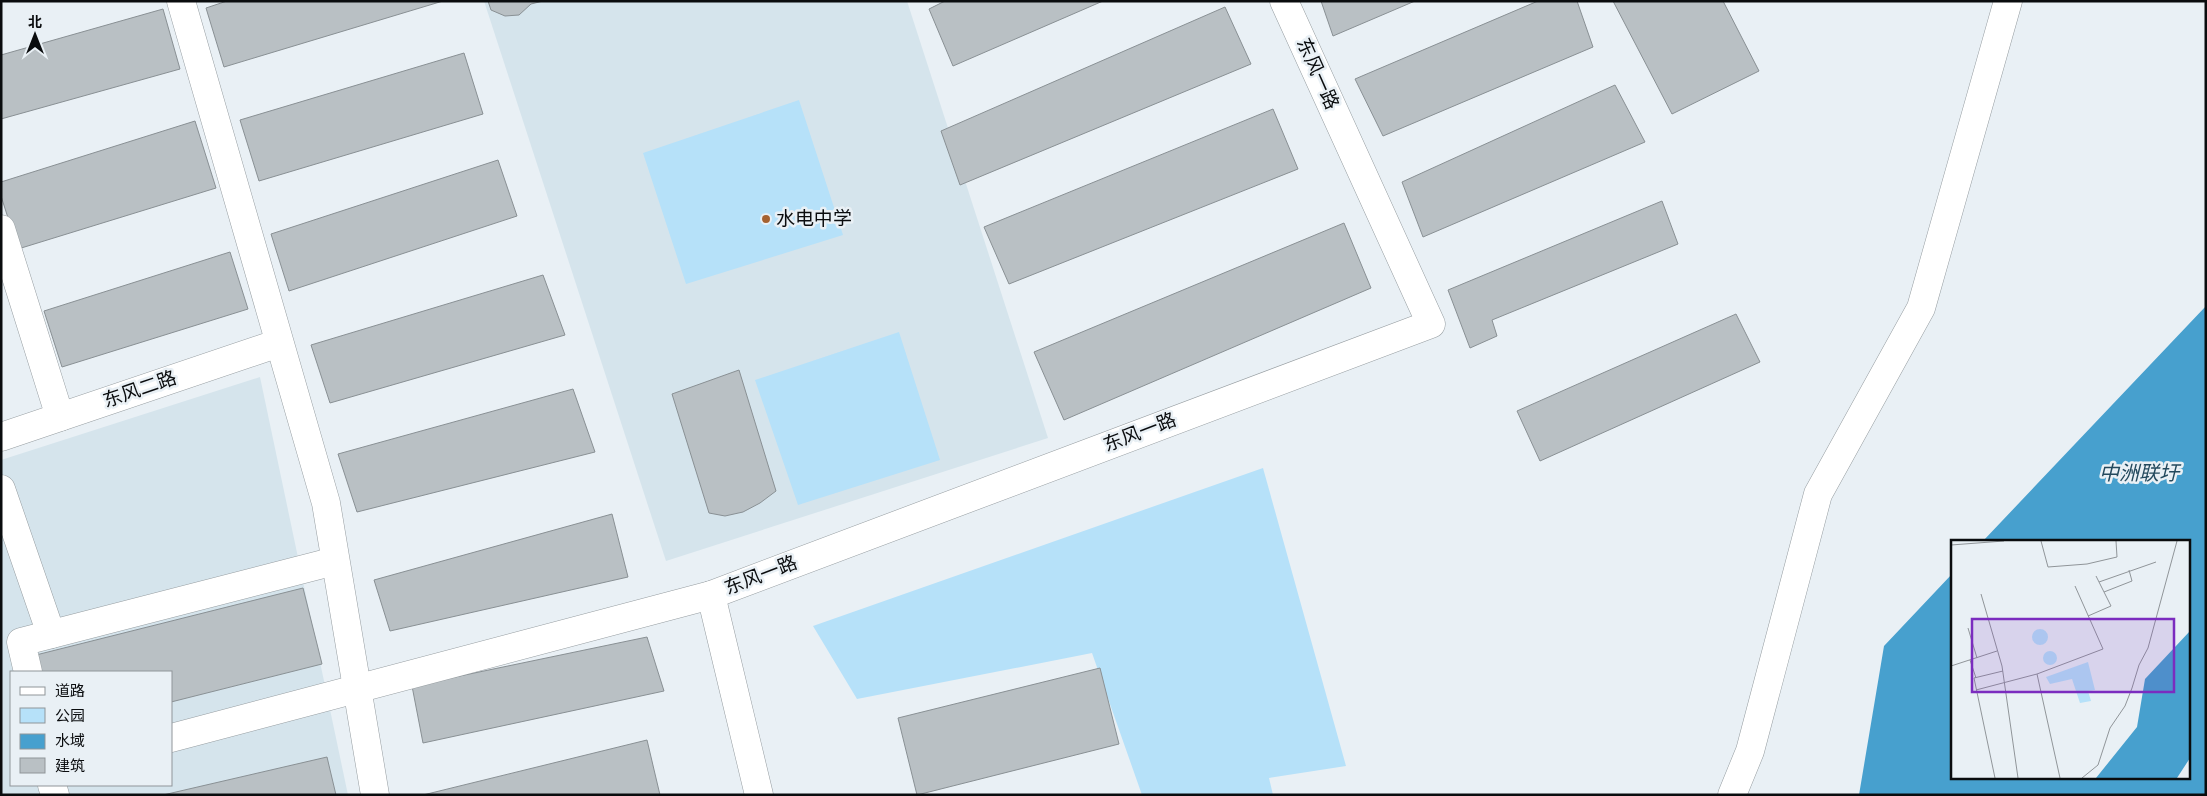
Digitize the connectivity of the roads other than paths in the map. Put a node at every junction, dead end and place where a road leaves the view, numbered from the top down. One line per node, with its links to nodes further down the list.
1 (181, 1): 5 (street)
2 (1284, 1): 10 (street, 东风一路)
3 (2008, 1): 17 (street)
4 (1, 229): 6 (street)
5 (279, 343): 6 (street, 东风二路); 9 (street)
6 (60, 417): 7 (street, 东风二路)
7 (1, 437)
8 (1, 489): 11 (street)
9 (336, 561): 11 (street); 13 (street)
10 (711, 594): 13 (street); 16 (street, 东风一路)
11 (51, 634): 12 (street)
12 (28, 671)
13 (357, 688): 14 (street); 15 (street)
14 (172, 738)
15 (375, 795)
16 (759, 795)
17 (1732, 795)

